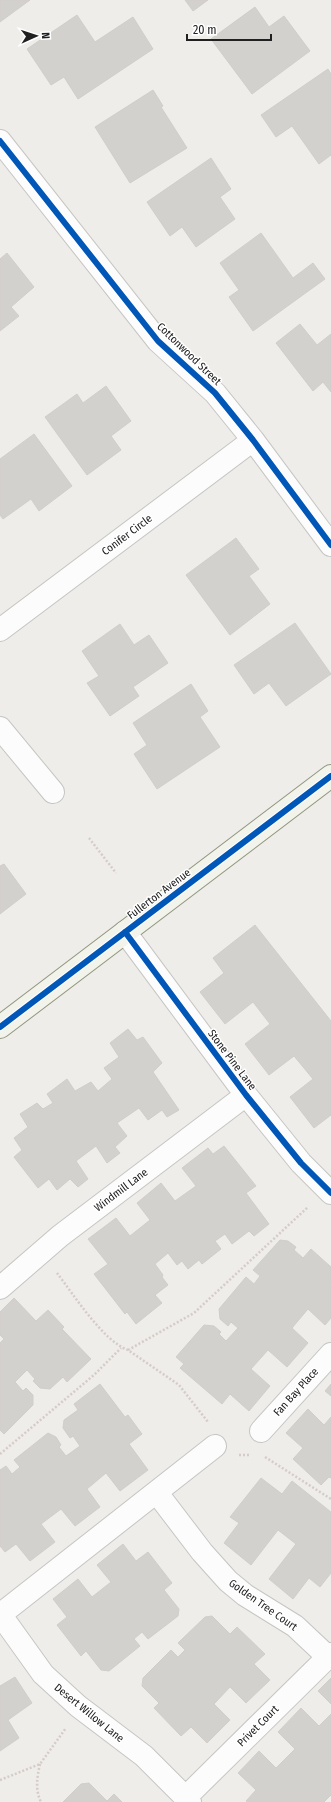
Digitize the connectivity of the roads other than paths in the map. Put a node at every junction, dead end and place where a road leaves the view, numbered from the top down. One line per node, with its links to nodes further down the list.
1 (2, 149): 2 (street, Cottonwood Street)
2 (254, 440): 3 (street, Cottonwood Street); 4 (street, Conifer Circle)
3 (331, 545)
4 (0, 630)
5 (0, 728): 7 (street)
6 (331, 776): 8 (main road, Fullerton Avenue)
7 (53, 792)
8 (125, 932): 9 (main road, Fullerton Avenue); 10 (street, Stone Pine Lane)
9 (0, 1027)
10 (246, 1095): 11 (street, Stone Pine Lane); 12 (street, Windmill Lane)
11 (329, 1191)
12 (0, 1288)
13 (331, 1354): 14 (street, Fan Bay Place)
14 (261, 1431)
15 (220, 1443): 16 (street)
16 (157, 1494): 17 (street); 18 (street, Golden Tree Court)
17 (0, 1614): 19 (street, Desert Willow Lane)
18 (329, 1655): 19 (street, Privet Court)
19 (188, 1800)

